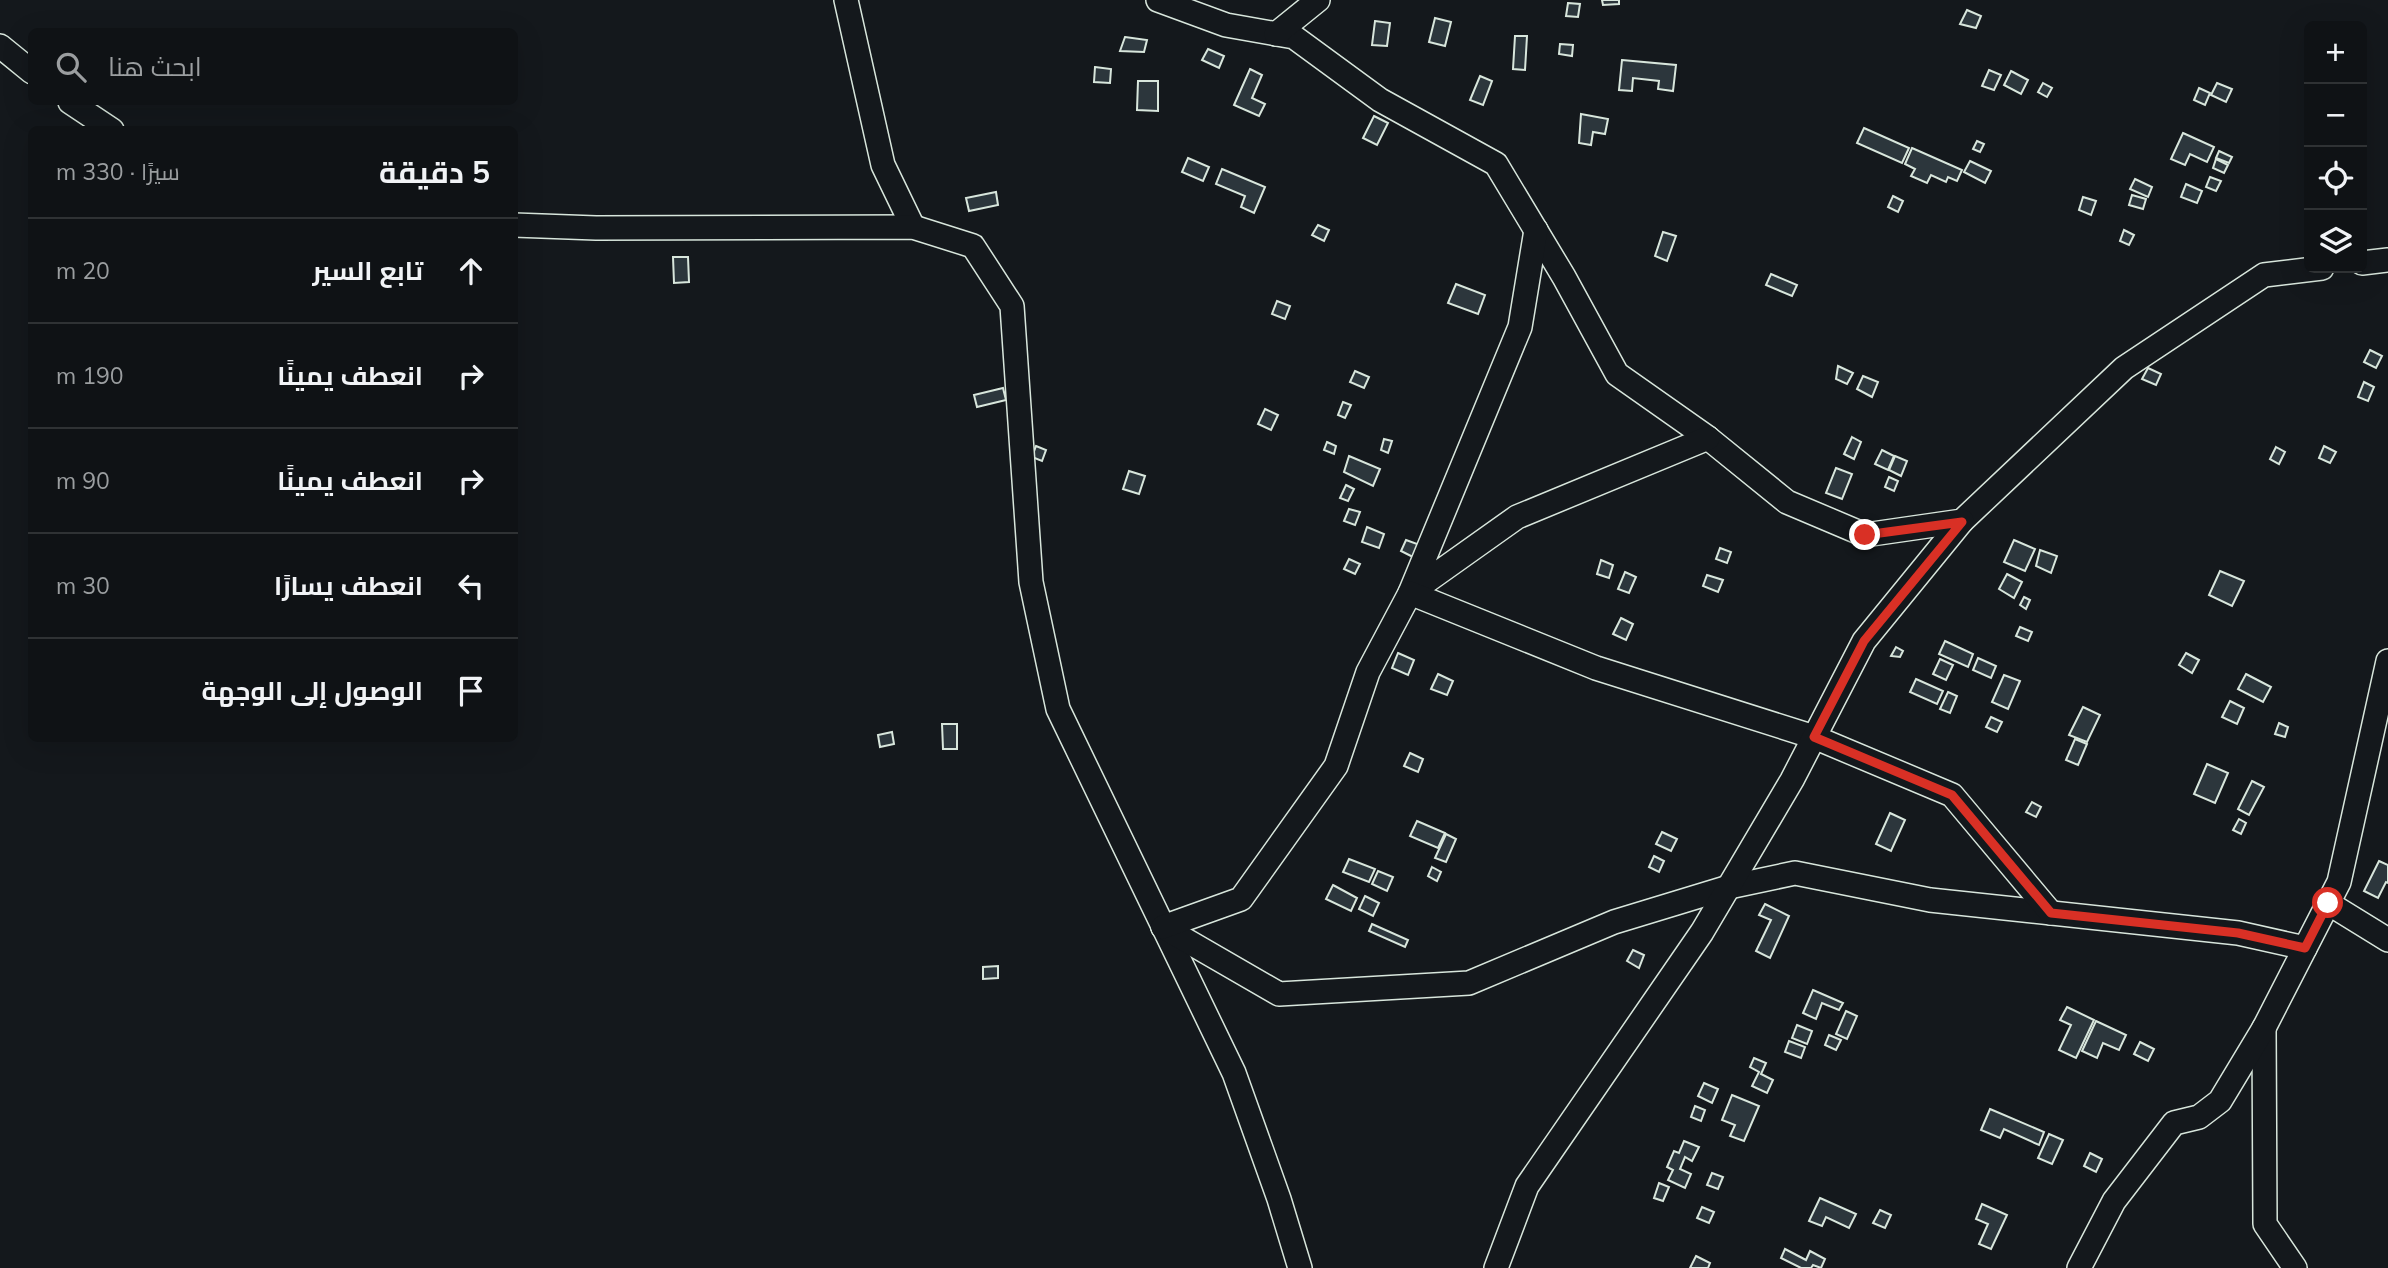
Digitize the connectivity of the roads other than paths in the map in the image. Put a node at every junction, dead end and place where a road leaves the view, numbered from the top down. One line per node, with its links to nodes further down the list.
1 (846, 0): 10 (street)
2 (1158, 0): 4 (street)
3 (1318, 0): 4 (street)
4 (1276, 34): 11 (street)
5 (0, 46): 6 (street)
6 (28, 69)
7 (74, 105): 8 (street)
8 (106, 126)
9 (518, 225): 10 (street)
10 (913, 227): 23 (street)
11 (1536, 230): 15 (street); 17 (street)
12 (2388, 260): 13 (street)
13 (2367, 262)
14 (2304, 270): 16 (street)
15 (1708, 438): 16 (street); 17 (street)
16 (1962, 522): 19 (street)
17 (1410, 593): 19 (street); 23 (street)
18 (2388, 662): 21 (street)
19 (1814, 737): 20 (street); 22 (street)
20 (1729, 887): 22 (street); 23 (street); 28 (street)
21 (2328, 903): 24 (street); 25 (street)
22 (2051, 913): 25 (street)
23 (1163, 927): 27 (street)
24 (2388, 940)
25 (2305, 948): 26 (street)
26 (2264, 1028): 29 (street); 30 (street)
27 (1300, 1268)
28 (1496, 1268)
29 (2079, 1268)
30 (2295, 1268)

